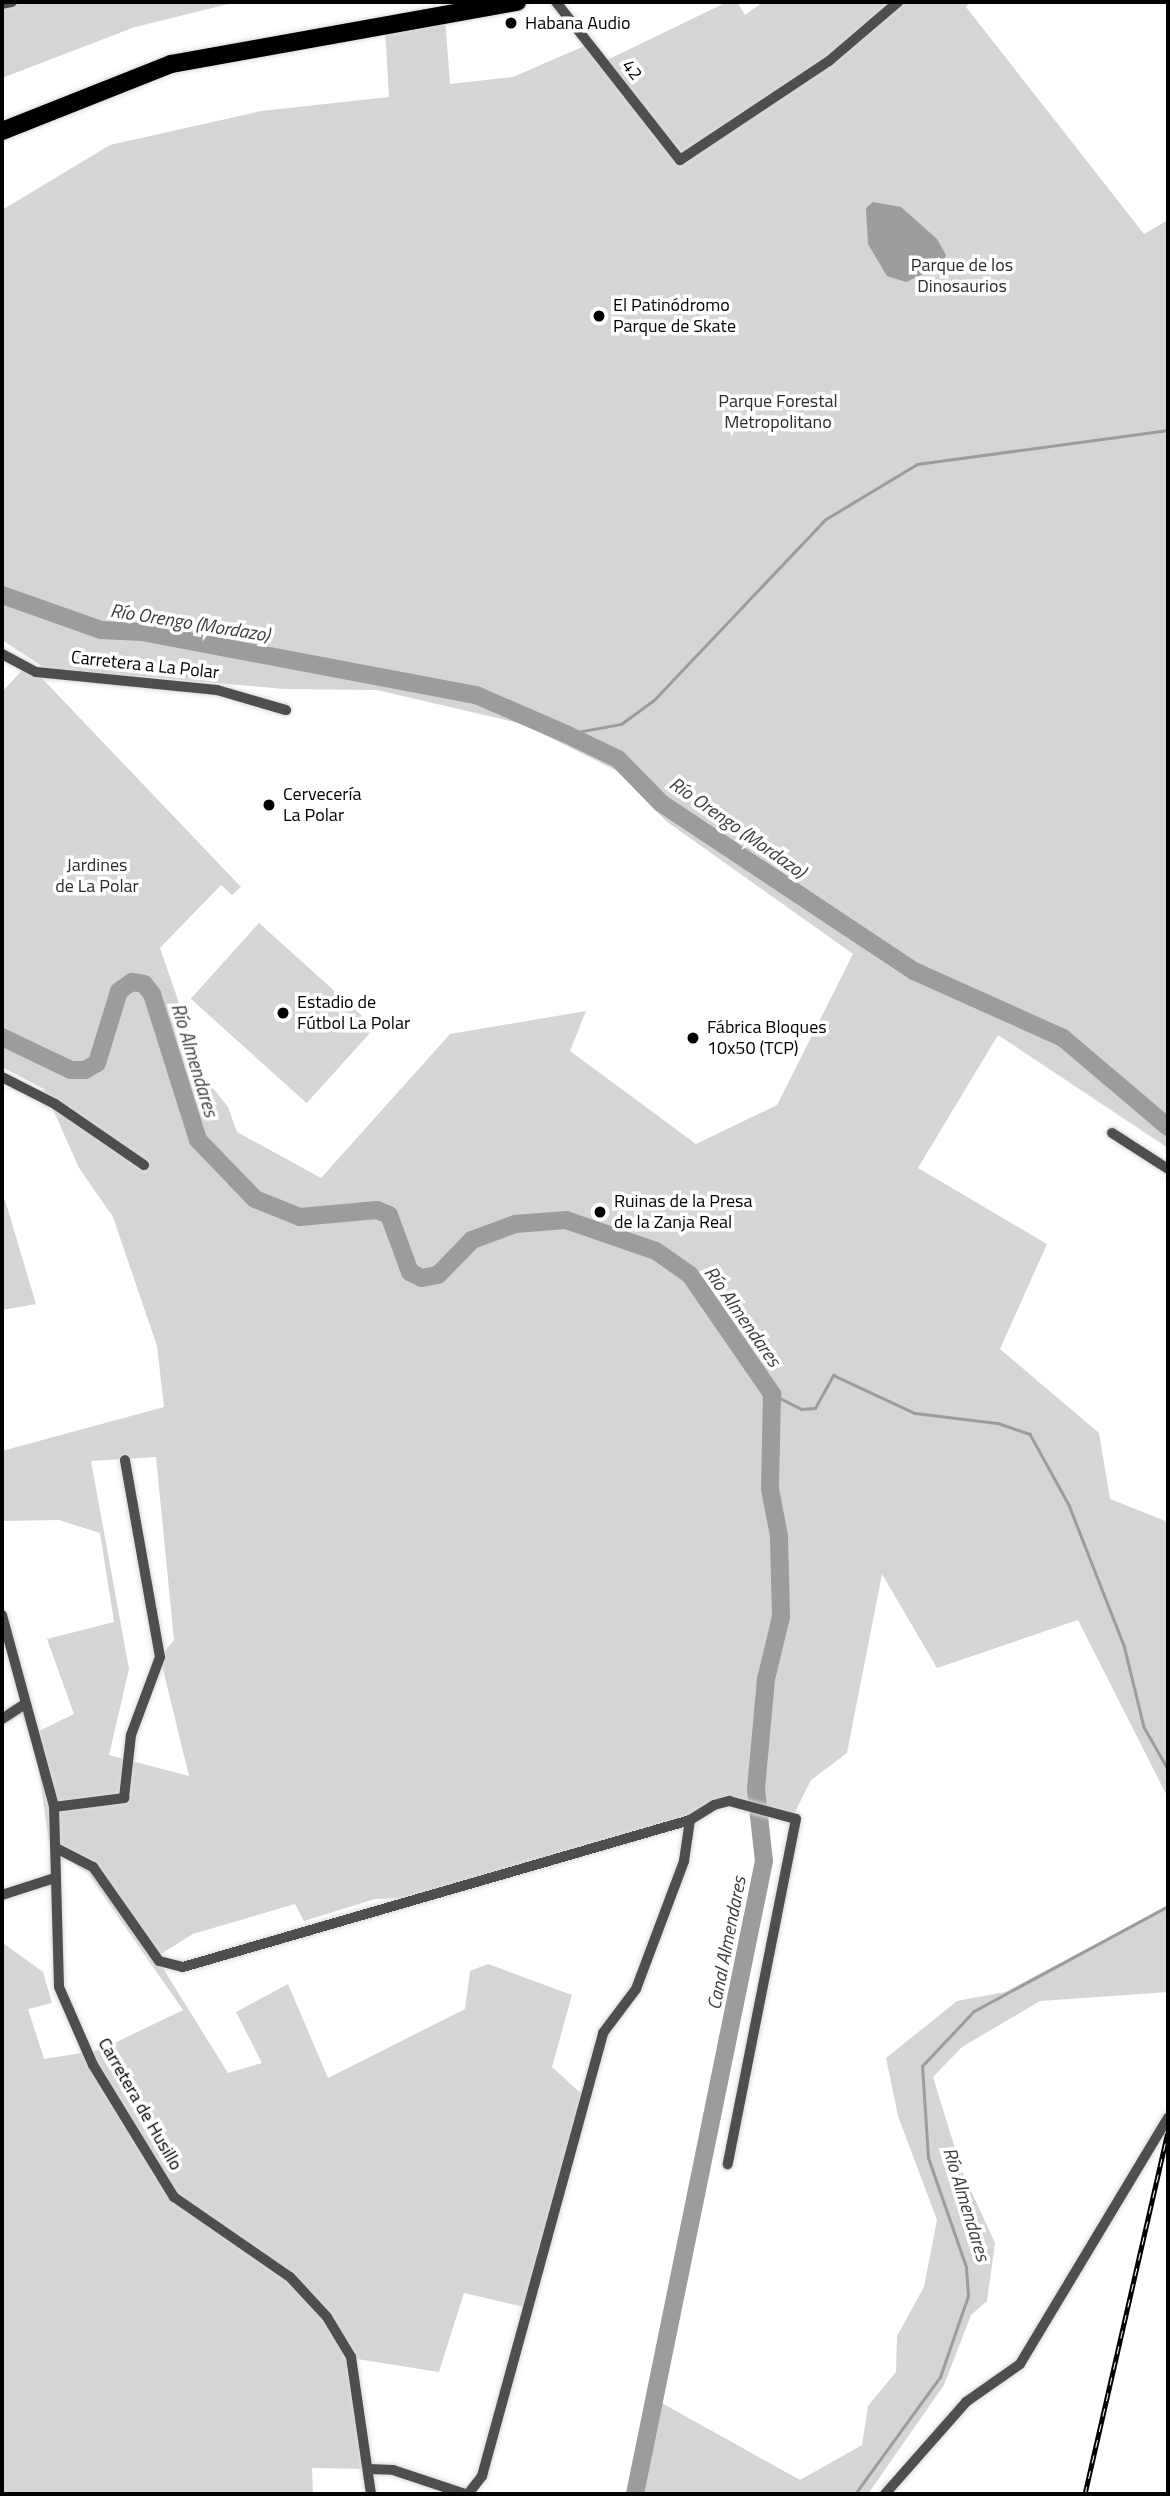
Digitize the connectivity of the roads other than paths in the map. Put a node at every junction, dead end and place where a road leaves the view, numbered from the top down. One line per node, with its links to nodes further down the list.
1 (12, 2): 5 (street)
2 (516, 2): 6 (main road)
3 (556, 2): 4 (street, 42)
4 (898, 2)
5 (2, 4)
6 (2, 131)
7 (2, 653): 8 (street, Carretera a La Polar)
8 (286, 710)
9 (2, 1077): 11 (street)
10 (1112, 1133): 12 (street)
11 (144, 1166)
12 (1168, 1169)
13 (125, 1461): 17 (street)
14 (2, 1615): 15 (street, Carretera de Husillo)
15 (25, 1704): 16 (street); 17 (street, Carretera de Husillo)
16 (2, 1719)
17 (54, 1807): 19 (street, Carretera de Husillo)
18 (690, 1820): 19 (street); 23 (street); 26 (street)
19 (56, 1848): 20 (street, Carretera de Husillo)
20 (55, 1878): 21 (street); 24 (street, Carretera de Husillo)
21 (2, 1895)
22 (1168, 2118): 27 (street)
23 (728, 2164)
24 (368, 2469): 25 (street, Carretera de Husillo); 26 (street)
25 (371, 2494)
26 (466, 2494)
27 (885, 2494)

